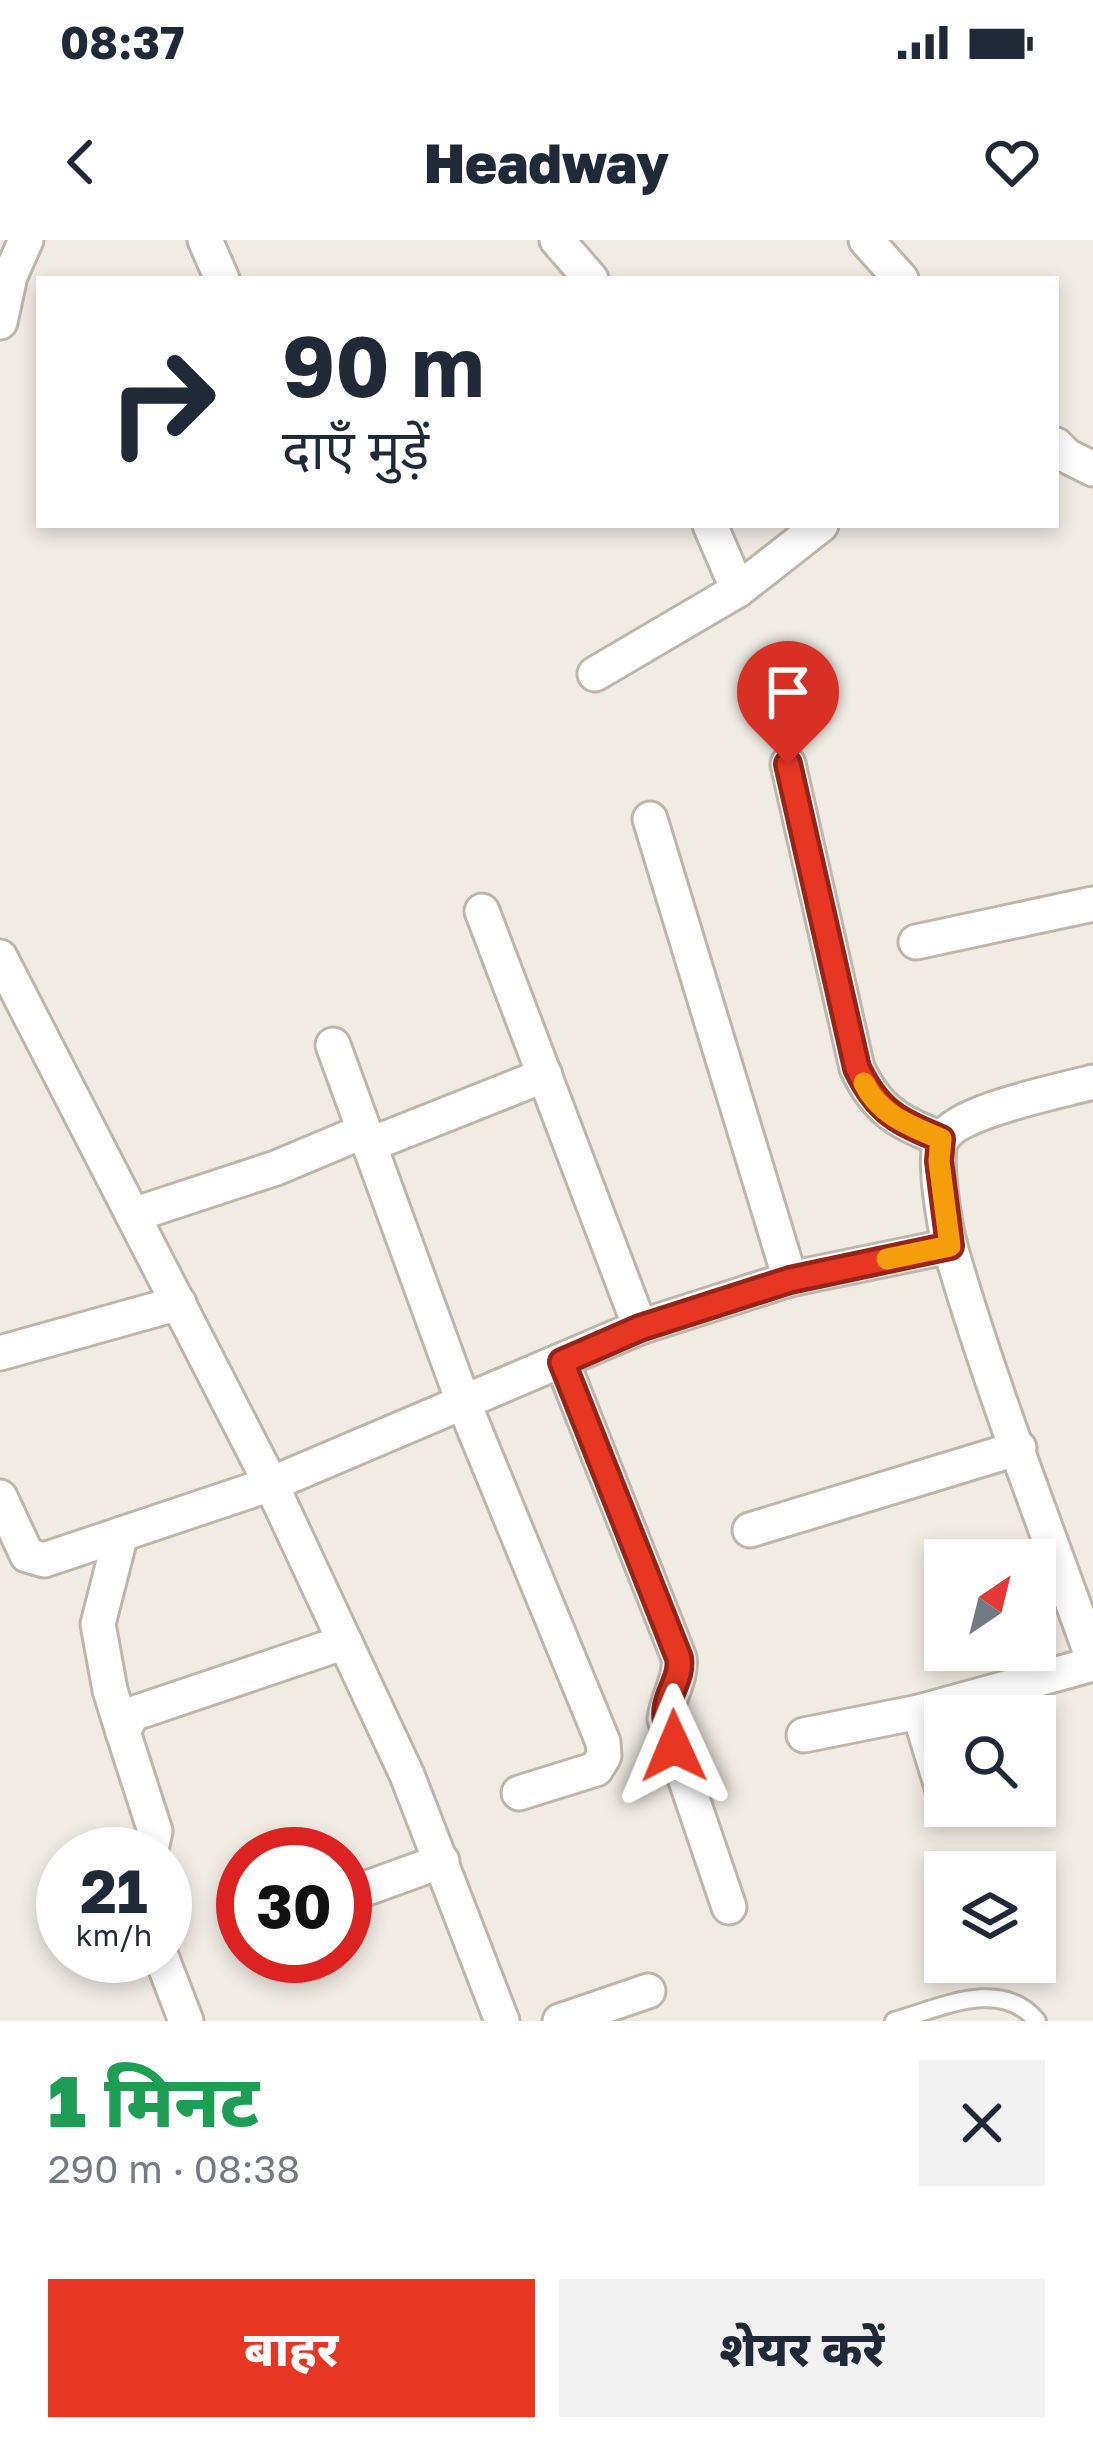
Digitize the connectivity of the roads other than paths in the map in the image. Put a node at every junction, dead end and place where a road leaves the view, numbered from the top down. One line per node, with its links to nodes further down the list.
1 (26, 240): 8 (street)
2 (205, 240): 5 (street)
3 (557, 240): 6 (street)
4 (866, 240): 7 (street)
5 (221, 276)
6 (588, 276)
7 (898, 276)
8 (0, 322)
9 (711, 528): 11 (street)
10 (817, 528): 11 (street)
11 (738, 590): 12 (street)
12 (595, 674)
13 (788, 764): 23 (street)
14 (650, 819): 26 (street)
15 (1093, 904): 17 (street)
16 (482, 911): 20 (street)
17 (916, 942)
18 (0, 957): 24 (street)
19 (333, 1046): 22 (street)
20 (544, 1076): 22 (street); 28 (street)
21 (1093, 1082): 23 (street)
22 (366, 1138): 24 (street); 31 (street)
23 (941, 1139): 25 (street)
24 (134, 1215): 27 (street)
25 (950, 1246): 26 (street); 32 (street)
26 (790, 1280): 28 (street)
27 (179, 1303): 29 (street); 33 (street)
28 (640, 1328): 30 (street)
29 (0, 1353)
30 (562, 1362): 31 (street); 47 (street)
31 (464, 1404): 33 (street); 43 (street)
32 (1018, 1448): 35 (street); 38 (street)
33 (272, 1484): 36 (street); 37 (street)
34 (0, 1496): 36 (street)
35 (750, 1530)
36 (121, 1534): 41 (street)
37 (345, 1642): 41 (street); 45 (street)
38 (1093, 1661): 39 (street)
39 (919, 1712): 40 (street); 42 (street)
40 (924, 1728)
41 (123, 1732): 44 (street)
42 (805, 1735)
43 (519, 1793)
44 (154, 1827)
45 (442, 1861): 46 (street); 51 (street)
46 (372, 1886)
47 (729, 1907)
48 (171, 1983): 50 (street)
49 (648, 1990): 52 (street)
50 (186, 2021)
51 (502, 2021)
52 (560, 2021)
53 (894, 2021): 54 (lane)
54 (1037, 2021)

